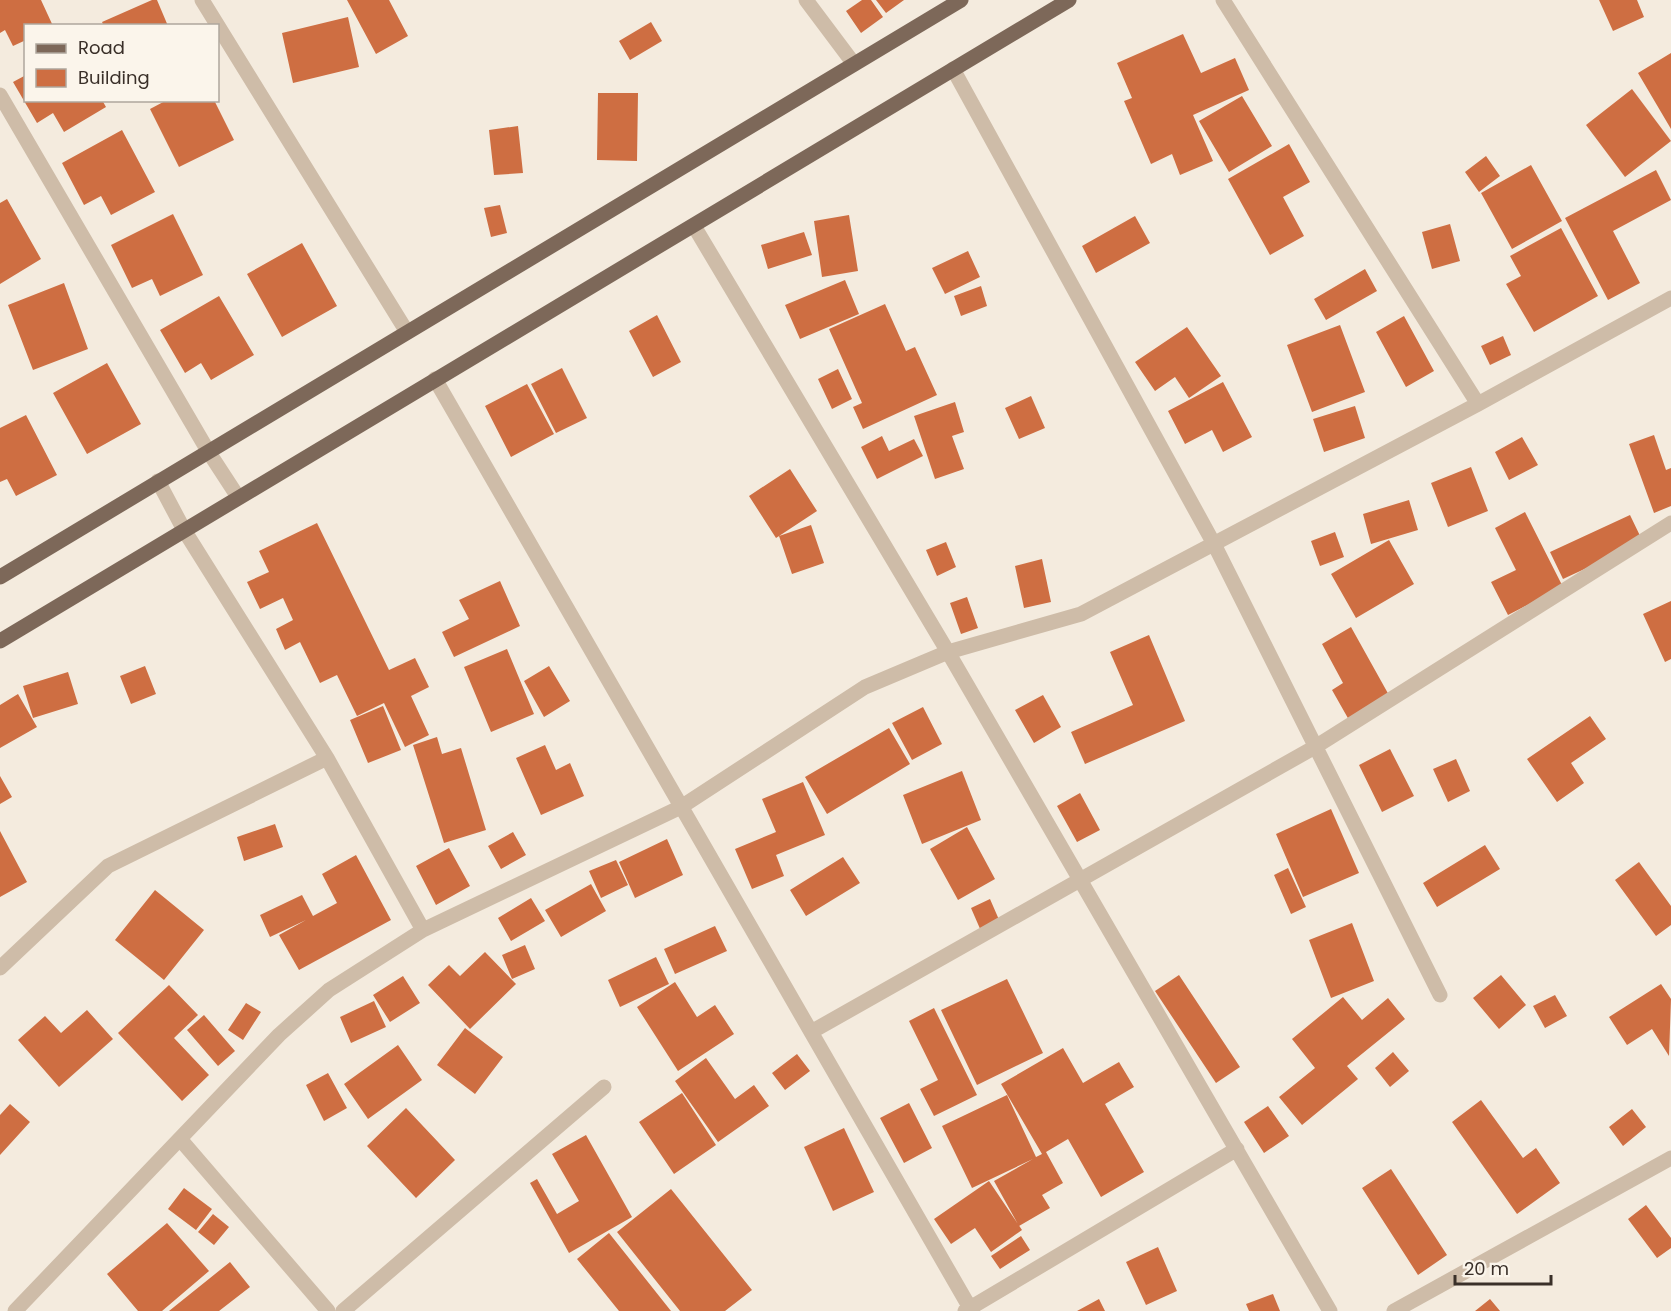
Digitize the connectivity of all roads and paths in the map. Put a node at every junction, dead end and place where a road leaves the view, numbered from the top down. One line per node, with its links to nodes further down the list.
1 (202, 0): 6 (street)
2 (806, 0): 8 (street)
3 (961, 0): 8 (main road)
4 (1069, 0): 9 (main road)
5 (1223, 0): 15 (street)
6 (217, 24)
7 (219, 28): 13 (street)
8 (854, 64): 13 (main road)
9 (953, 69): 11 (main road); 21 (street)
10 (0, 95): 16 (street)
11 (694, 226): 14 (main road); 24 (street)
12 (1671, 298): 15 (street)
13 (407, 332): 16 (main road)
14 (435, 379): 18 (main road); 27 (street)
15 (1478, 404): 21 (street)
16 (208, 451): 17 (main road); 18 (street)
17 (158, 481): 20 (street); 22 (main road)
18 (238, 497): 20 (main road)
19 (1671, 523): 25 (street)
20 (184, 530): 23 (main road); 26 (street)
21 (1214, 544): 24 (street); 25 (street)
22 (1, 574)
23 (0, 641)
24 (948, 652): 27 (street); 28 (street)
25 (1316, 747): 28 (street); 31 (street)
26 (327, 758): 29 (street); 30 (street)
27 (681, 807): 29 (street); 32 (street)
28 (1079, 878): 32 (street); 35 (street)
29 (423, 930): 34 (street)
30 (0, 968)
31 (1440, 995)
32 (811, 1032): 37 (street)
33 (604, 1087): 40 (street)
34 (180, 1139): 38 (street); 39 (street)
35 (1237, 1149): 37 (street); 41 (street)
36 (1671, 1158): 42 (street)
37 (968, 1310)
38 (15, 1311)
39 (328, 1311)
40 (343, 1311)
41 (1330, 1311)
42 (1394, 1311)

